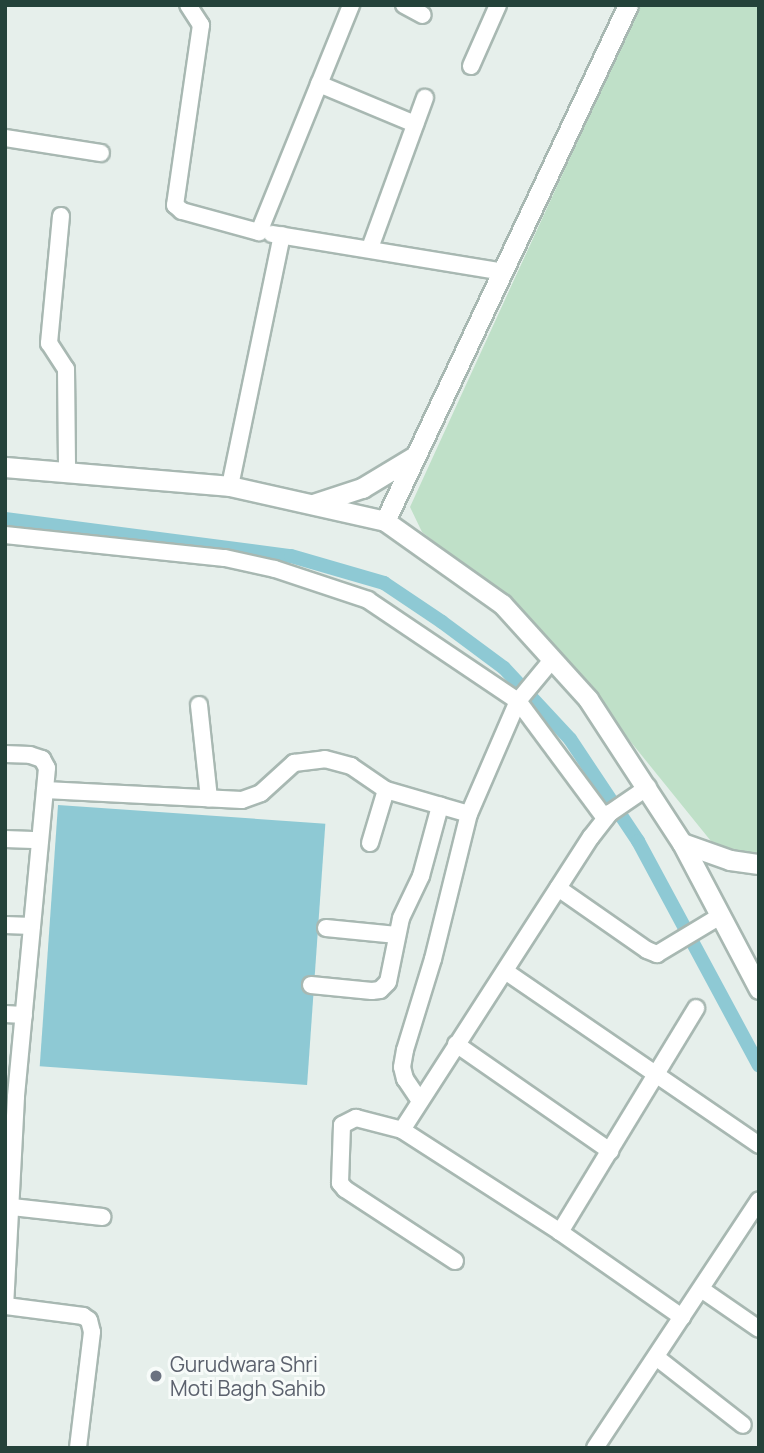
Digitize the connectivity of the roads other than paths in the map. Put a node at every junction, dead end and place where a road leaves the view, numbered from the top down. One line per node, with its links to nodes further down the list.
1 (188, 5): 14 (street)
2 (351, 5): 8 (street)
3 (404, 5): 6 (street)
4 (498, 5): 7 (street)
5 (628, 5): 17 (street)
6 (423, 15)
7 (471, 66)
8 (319, 84): 10 (street); 14 (street)
9 (425, 98): 10 (street)
10 (415, 124): 16 (street)
11 (5, 138): 12 (street)
12 (101, 153)
13 (61, 216): 20 (street)
14 (259, 232): 15 (street)
15 (282, 235): 16 (street); 21 (street)
16 (370, 248): 17 (street)
17 (504, 272): 18 (street)
18 (416, 456): 22 (street); 23 (street)
19 (5, 467): 20 (street)
20 (66, 472): 21 (street)
21 (230, 486): 22 (street)
22 (312, 504): 23 (street)
23 (385, 521): 25 (street)
24 (5, 535): 26 (street)
25 (546, 667): 26 (street); 29 (street)
26 (521, 698): 34 (street); 35 (street)
27 (199, 705): 32 (street)
28 (5, 754): 30 (street)
29 (648, 787): 35 (street); 39 (street)
30 (45, 790): 32 (street); 37 (street)
31 (386, 790): 32 (street); 33 (street); 38 (street)
32 (209, 798)
33 (440, 806): 34 (street); 46 (street)
34 (469, 814): 56 (street)
35 (608, 816): 41 (street)
36 (5, 839): 37 (street)
37 (40, 840): 44 (street)
38 (370, 843)
39 (682, 843): 40 (street); 42 (street)
40 (759, 864)
41 (558, 888): 42 (street); 47 (street)
42 (720, 916): 49 (street)
43 (5, 925): 44 (street)
44 (32, 926): 52 (street)
45 (326, 928): 46 (street)
46 (397, 935): 48 (street)
47 (505, 971): 53 (street); 54 (street)
48 (312, 985)
49 (759, 989)
50 (696, 1008): 54 (street)
51 (5, 1014): 52 (street)
52 (23, 1015): 55 (street)
53 (456, 1044): 56 (street); 59 (street)
54 (657, 1075): 58 (street); 59 (street)
55 (11, 1096): 61 (street)
56 (420, 1101): 57 (street)
57 (402, 1129): 64 (street); 66 (street)
58 (759, 1145)
59 (610, 1151): 64 (street)
60 (759, 1200): 63 (street)
61 (12, 1207): 62 (street); 65 (street)
62 (102, 1217)
63 (752, 1220): 67 (street)
64 (559, 1232): 69 (street)
65 (7, 1235): 68 (street)
66 (455, 1261)
67 (701, 1289): 69 (street); 70 (street)
68 (5, 1306): 73 (street)
69 (682, 1317): 71 (street)
70 (759, 1329)
71 (656, 1357): 72 (street); 74 (street)
72 (743, 1425)
73 (78, 1448)
74 (595, 1448)

